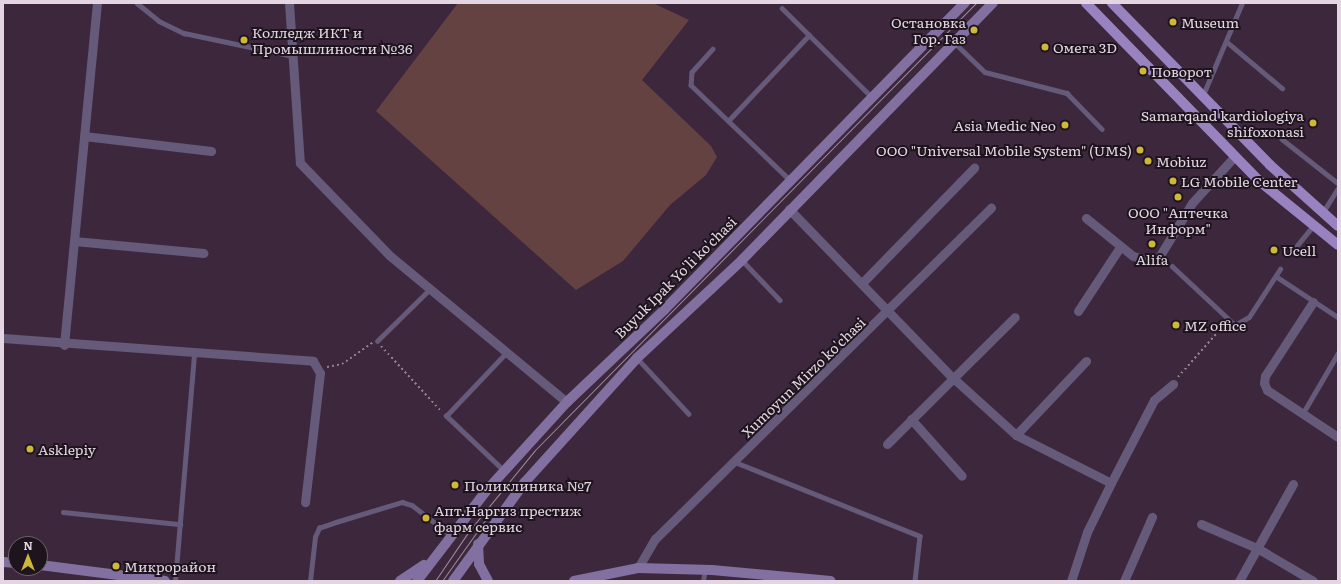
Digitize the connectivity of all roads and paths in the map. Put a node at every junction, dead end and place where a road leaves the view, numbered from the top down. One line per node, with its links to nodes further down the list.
1 (97, 3): 20 (street)
2 (137, 3): 14 (lane)
3 (289, 3): 14 (street)
4 (965, 3): 16 (main road, Buyuk Ipak Yo'li ko'chasi)
5 (993, 3): 11 (main road)
6 (1086, 3): 23 (main road)
7 (1112, 3): 17 (main road)
8 (1242, 3): 12 (lane)
9 (782, 8): 10 (lane)
10 (810, 35): 16 (lane); 18 (lane)
11 (954, 42): 19 (lane); 29 (main road)
12 (1227, 42): 15 (lane); 17 (lane)
13 (713, 49): 18 (lane)
14 (293, 56): 44 (street)
15 (1282, 88)
16 (871, 96): 25 (main road, Buyuk Ipak Yo'li ko'chasi)
17 (1202, 96): 30 (main road)
18 (728, 121): 25 (lane)
19 (1102, 129)
20 (84, 136): 22 (street); 34 (street)
21 (1282, 139): 26 (lane)
22 (211, 151)
23 (1234, 157): 32 (main road); 36 (street)
24 (974, 168): 43 (street)
25 (790, 180): 63 (main road, Buyuk Ipak Yo'li ko'chasi)
26 (1338, 183)
27 (1338, 188): 30 (lane)
28 (991, 208): 47 (street, Xumoyun Mirzo ko'chasi)
29 (789, 209): 39 (main road); 43 (street)
30 (1323, 212): 33 (main road)
31 (1086, 218): 36 (street)
32 (1313, 226): 35 (main road); 37 (lane)
33 (1338, 226)
34 (74, 241): 38 (street); 54 (street)
35 (1338, 245)
36 (1120, 247): 48 (street)
37 (1291, 252)
38 (204, 253)
39 (742, 260): 45 (lane); 58 (main road)
40 (1172, 266): 51 (lane)
41 (1280, 269): 42 (lane)
42 (1277, 277): 46 (lane); 51 (lane)
43 (862, 283): 47 (street)
44 (430, 289): 53 (lane); 55 (street)
45 (780, 300)
46 (1313, 302): 50 (lane); 65 (street)
47 (890, 311): 61 (street); 71 (street, Xumoyun Mirzo ko'chasi)
48 (1078, 311)
49 (1015, 317): 61 (street)
50 (1338, 317)
51 (1229, 320): 62 (path)
52 (3, 338): 54 (street)
53 (377, 341): 60 (path); 66 (path)
54 (64, 345): 57 (street)
55 (506, 353): 63 (street); 66 (lane)
56 (1338, 353): 65 (lane)
57 (194, 355): 60 (street); 79 (lane)
58 (638, 358): 64 (lane); 82 (main road)
59 (1086, 361): 68 (street)
60 (319, 366): 76 (street)
61 (952, 377): 67 (street); 68 (street)
62 (1173, 384): 74 (street)
63 (568, 402): 72 (main road, Buyuk Ipak Yo'li ko'chasi)
64 (688, 414)
65 (1303, 414): 69 (street)
66 (446, 416): 72 (lane)
67 (911, 419): 70 (street); 73 (street)
68 (1016, 435): 74 (street)
69 (1338, 437)
70 (887, 444)
71 (735, 462): 86 (street, Xumoyun Mirzo ko'chasi); 99 (lane)
72 (504, 471): 81 (main road, Buyuk Ipak Yo'li ko'chasi)
73 (962, 476)
74 (1111, 483): 100 (street)
75 (1293, 484): 83 (street)
76 (305, 502)
77 (63, 512): 79 (lane)
78 (1152, 517): 101 (street)
79 (180, 524): 90 (lane)
80 (1201, 524): 83 (street)
81 (451, 536): 84 (main road, Buyuk Ipak Yo'li ko'chasi); 91 (lane)
82 (478, 543): 94 (main road); 95 (main road)
83 (1257, 548): 102 (street); 103 (street)
84 (432, 560): 92 (main road); 93 (main road, Buyuk Ipak Yo'li ko'chasi)
85 (48, 566): 88 (main road)
86 (638, 568): 87 (main road); 96 (main road)
87 (705, 570): 97 (lane); 98 (main road)
88 (107, 576): 89 (main road)
89 (165, 581)
90 (175, 581)
91 (310, 581)
92 (400, 581)
93 (416, 581)
94 (453, 581)
95 (488, 581)
96 (574, 581)
97 (703, 581)
98 (830, 581)
99 (915, 581)
100 (1071, 581)
101 (1124, 581)
102 (1239, 581)
103 (1313, 581)

